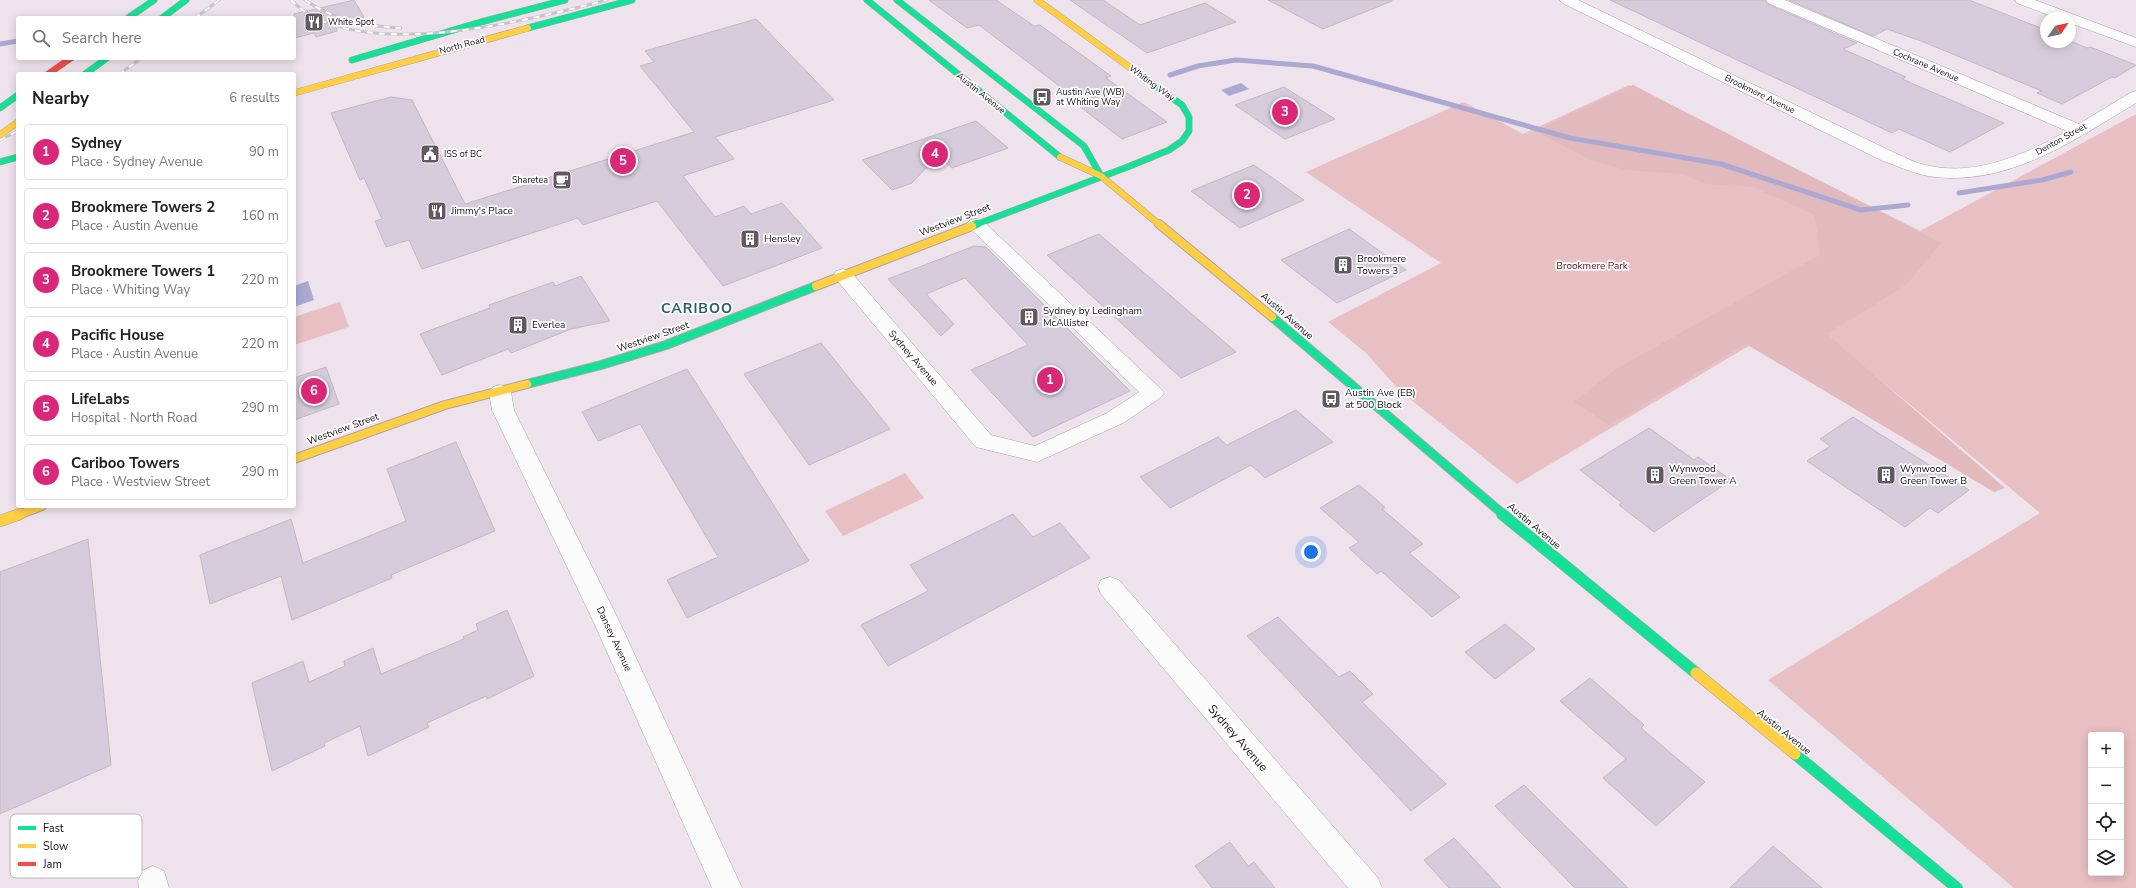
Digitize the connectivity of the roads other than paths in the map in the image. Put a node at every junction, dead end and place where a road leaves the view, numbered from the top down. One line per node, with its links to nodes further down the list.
1 (154, 0): 12 (main road)
2 (186, 0): 13 (main road)
3 (565, 0): 11 (main road); 19 (main road, North Road)
4 (632, 0): 11 (main road, North Road)
5 (867, 0): 15 (main road, Austin Avenue)
6 (896, 0): 14 (main road, Austin Avenue)
7 (1037, 0): 32 (main road, Whiting Way)
8 (1567, 0): 31 (street, Brookmere Avenue)
9 (1773, 0): 27 (street, Cochrane Avenue)
10 (2022, 0): 16 (street)
11 (578, 14): 22 (main road, North Road)
12 (131, 16)
13 (165, 16)
14 (931, 28): 15 (main road); 32 (main road, Austin Avenue)
15 (909, 34): 32 (main road, Austin Avenue)
16 (2136, 43)
17 (68, 60): 20 (main road)
18 (104, 60): 21 (main road)
19 (343, 63)
20 (51, 72)
21 (88, 72)
22 (296, 92)
23 (16, 96): 25 (main road)
24 (2136, 96): 27 (street, Denton Street)
25 (0, 108)
26 (16, 123): 28 (main road)
27 (2080, 130): 31 (street, Denton Street)
28 (0, 135)
29 (16, 157): 30 (main road)
30 (0, 162)
31 (1958, 174)
32 (1101, 176): 33 (main road, Westview Street); 40 (main road, Austin Avenue)
33 (976, 224): 34 (main road, Westview Street); 34 (street, Sydney Avenue)
34 (843, 275): 35 (main road, Westview Street)
35 (500, 392): 36 (main road, Westview Street); 41 (street, Dansey Avenue)
36 (296, 458)
37 (36, 508): 38 (main road)
38 (0, 521)
39 (1110, 587): 42 (street, Sydney Avenue)
40 (1945, 885): 43 (main road, Austin Avenue)
41 (727, 888)
42 (1367, 888)
43 (1957, 888)

